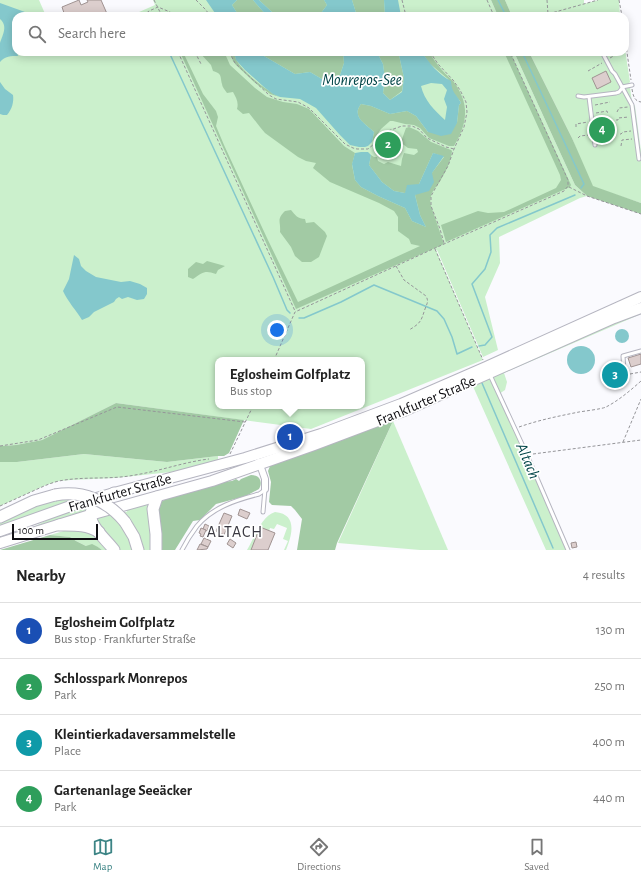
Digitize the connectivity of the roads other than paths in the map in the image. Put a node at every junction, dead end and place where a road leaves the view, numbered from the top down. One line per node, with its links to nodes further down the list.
1 (604, 56): 3 (lane)
2 (632, 85): 3 (lane)
3 (623, 87): 5 (lane); 7 (lane)
4 (578, 96): 5 (lane)
5 (589, 97): 6 (lane)
6 (595, 145)
7 (639, 159)
8 (641, 297): 13 (main road, Frankfurter Straße)
9 (641, 308): 11 (main road, Frankfurter Straße)
10 (641, 351): 12 (lane)
11 (490, 374): 13 (main road, Frankfurter Straße); 28 (lane)
12 (626, 376)
13 (258, 459): 14 (street); 15 (main road, Frankfurter Straße); 16 (main road, Frankfurter Straße)
14 (265, 489): 17 (lane); 27 (lane)
15 (114, 492): 18 (highway); 21 (main road, Frankfurter Straße)
16 (157, 497): 18 (main road, Frankfurter Straße); 26 (highway)
17 (263, 512)
18 (90, 515): 20 (main road, Frankfurter Straße); 22 (highway)
19 (0, 517): 25 (highway, bridge)
20 (59, 525): 22 (highway); 23 (main road, Frankfurter Straße)
21 (0, 531)
22 (99, 533): 24 (highway)
23 (0, 543)
24 (114, 550)
25 (138, 550)
26 (156, 550)
27 (182, 550)
28 (568, 550)

